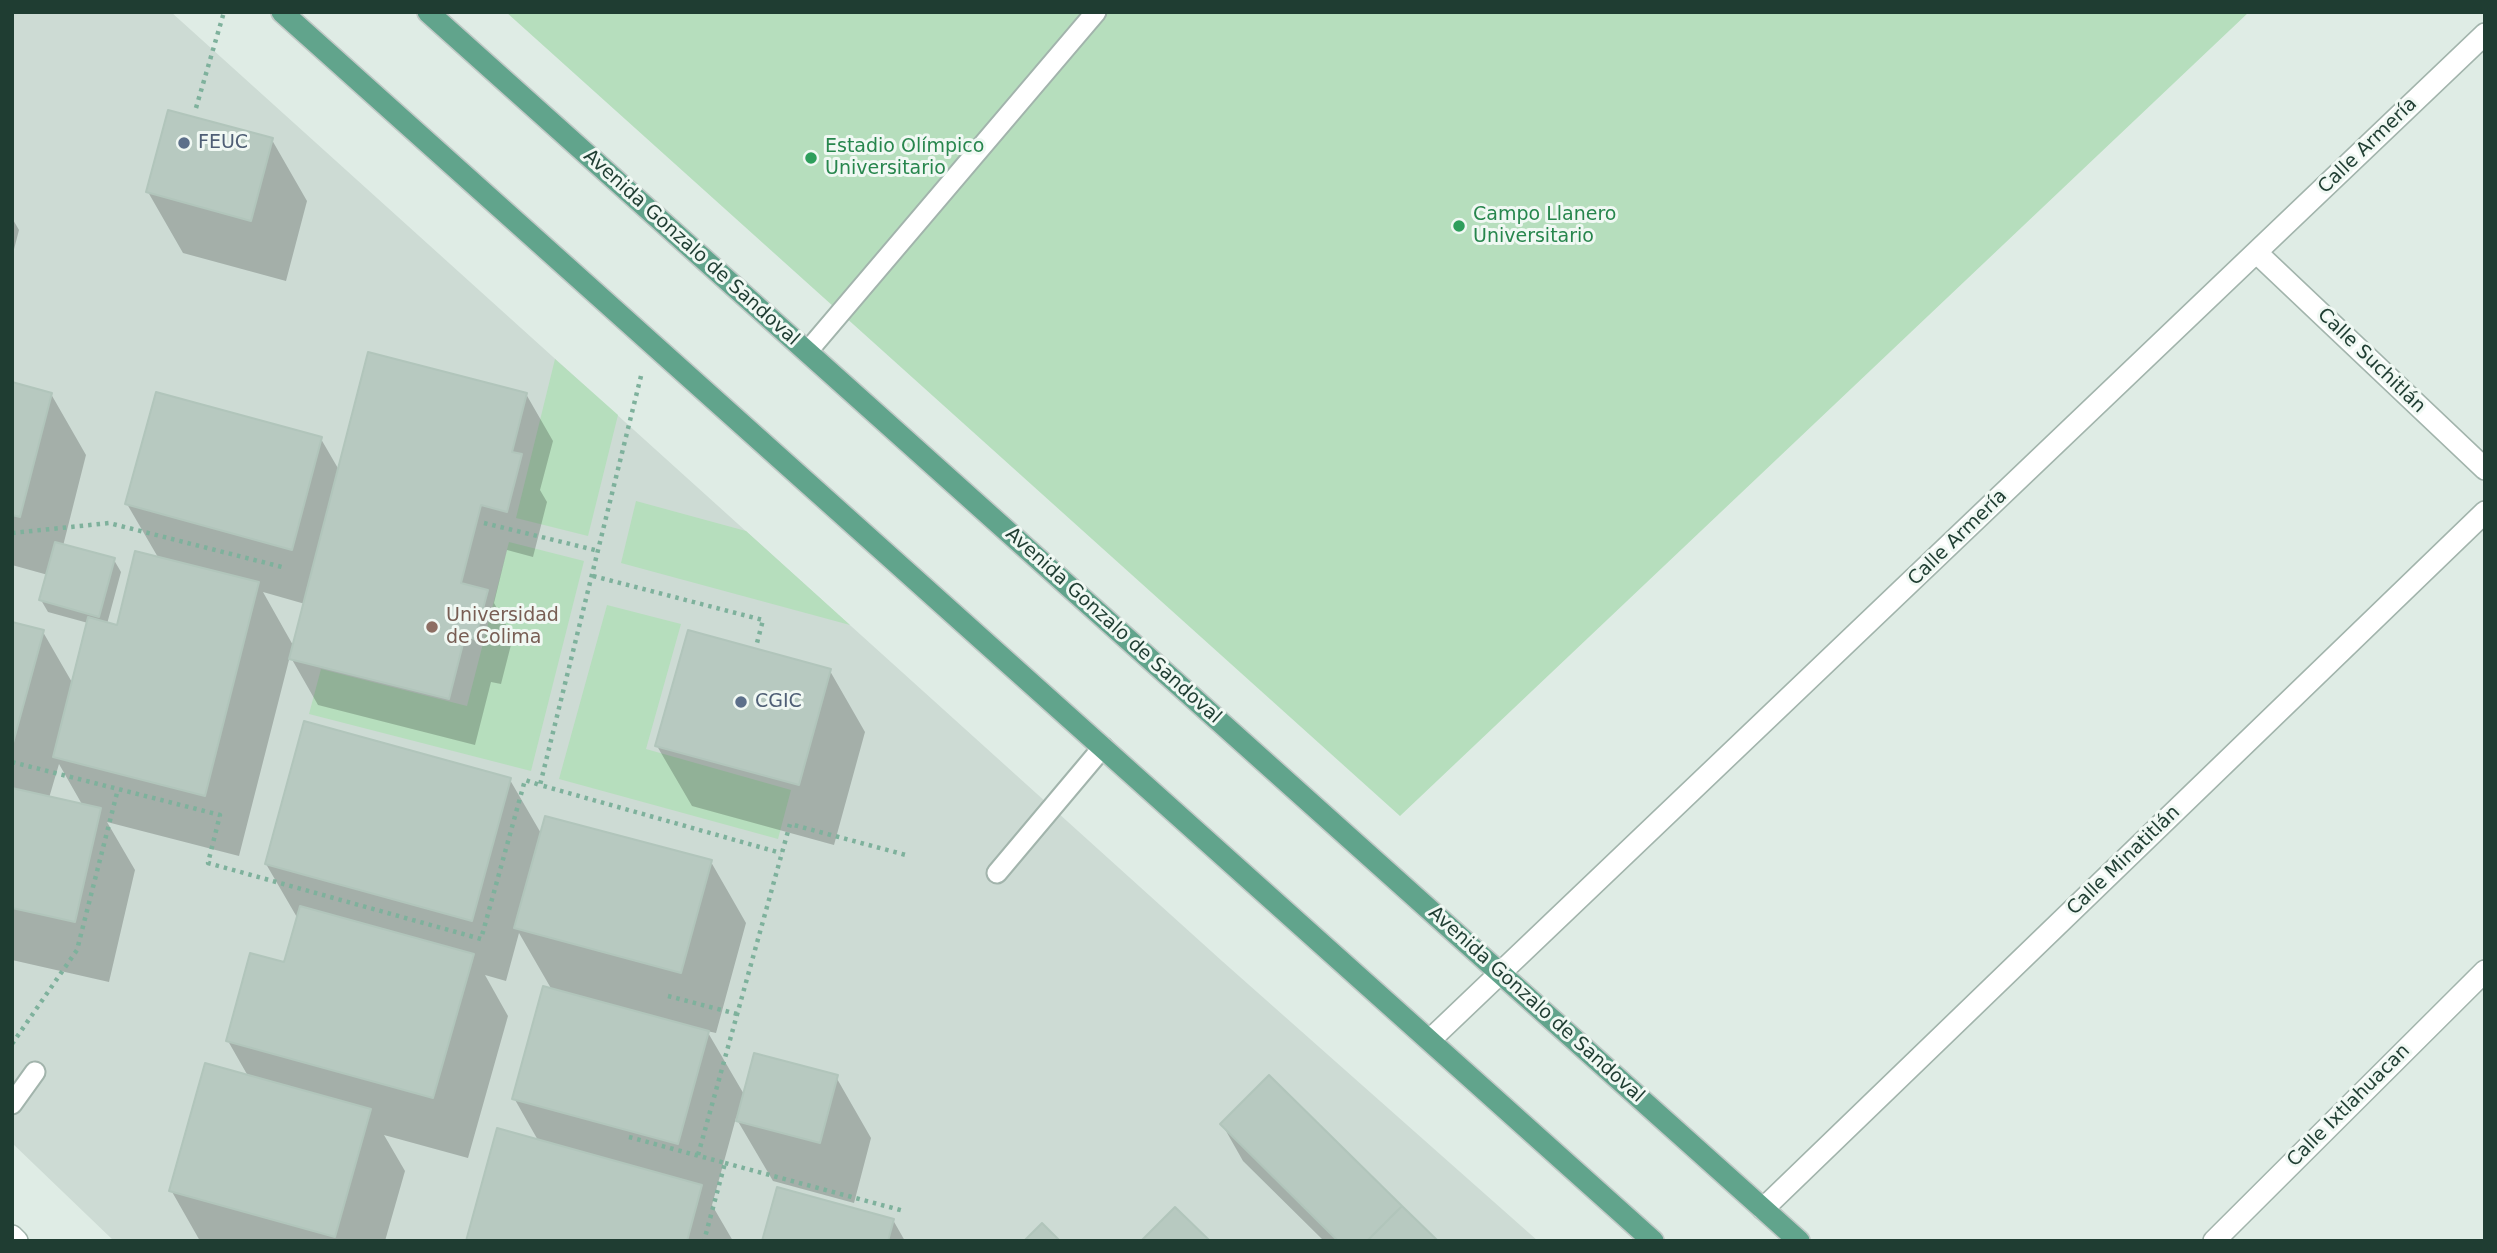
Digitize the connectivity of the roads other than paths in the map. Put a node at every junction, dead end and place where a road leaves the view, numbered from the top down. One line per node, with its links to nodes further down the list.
1 (282, 12): 9 (main road)
2 (428, 12): 6 (main road, Avenida Gonzalo de Sandoval)
3 (1096, 12): 6 (lane)
4 (2485, 34): 5 (street, Calle Armería)
5 (2257, 253): 7 (street, Calle Suchitlán); 12 (street, Calle Armería)
6 (807, 352): 12 (main road, Avenida Gonzalo de Sandoval)
7 (2485, 469)
8 (2485, 512): 16 (street, Calle Minatitlán)
9 (1103, 747): 10 (lane); 13 (main road)
10 (996, 873)
11 (2485, 971): 21 (street, Calle Ixtlahuacan)
12 (1500, 973): 13 (street, Calle Armería); 16 (main road, Avenida Gonzalo de Sandoval)
13 (1430, 1040): 19 (main road)
14 (35, 1072): 15 (lane)
15 (12, 1104)
16 (1763, 1209): 20 (main road, Avenida Gonzalo de Sandoval)
17 (12, 1236): 18 (street)
18 (17, 1241)
19 (1653, 1241)
20 (1799, 1241)
21 (2214, 1241)

